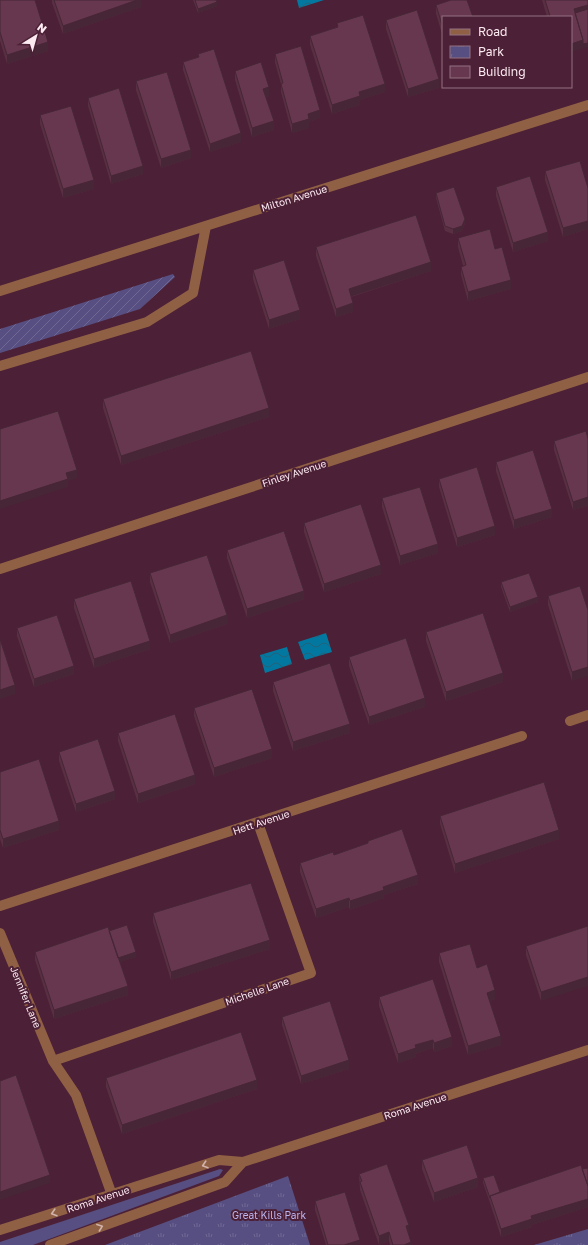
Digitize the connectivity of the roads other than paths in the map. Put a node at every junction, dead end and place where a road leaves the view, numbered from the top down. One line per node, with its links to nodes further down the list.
1 (588, 105): 2 (street, Milton Avenue)
2 (206, 226): 3 (street, Milton Avenue); 4 (street)
3 (0, 290)
4 (0, 366)
5 (588, 377): 6 (street, Finley Avenue)
6 (0, 569)
7 (588, 715): 8 (street)
8 (570, 721)
9 (522, 736): 10 (street, Hett Avenue)
10 (258, 823): 11 (street, Hett Avenue); 14 (street, Michelle Lane)
11 (0, 906)
12 (0, 933): 14 (street, Jennifer Lane)
13 (588, 1050): 15 (street, Roma Avenue)
14 (53, 1060): 16 (street, Jennifer Lane)
15 (243, 1162): 16 (street, Roma Avenue, one-way to 16); 18 (street, one-way to 15)
16 (112, 1195): 17 (street, Roma Avenue, one-way to 17)
17 (0, 1230)
18 (50, 1245)

